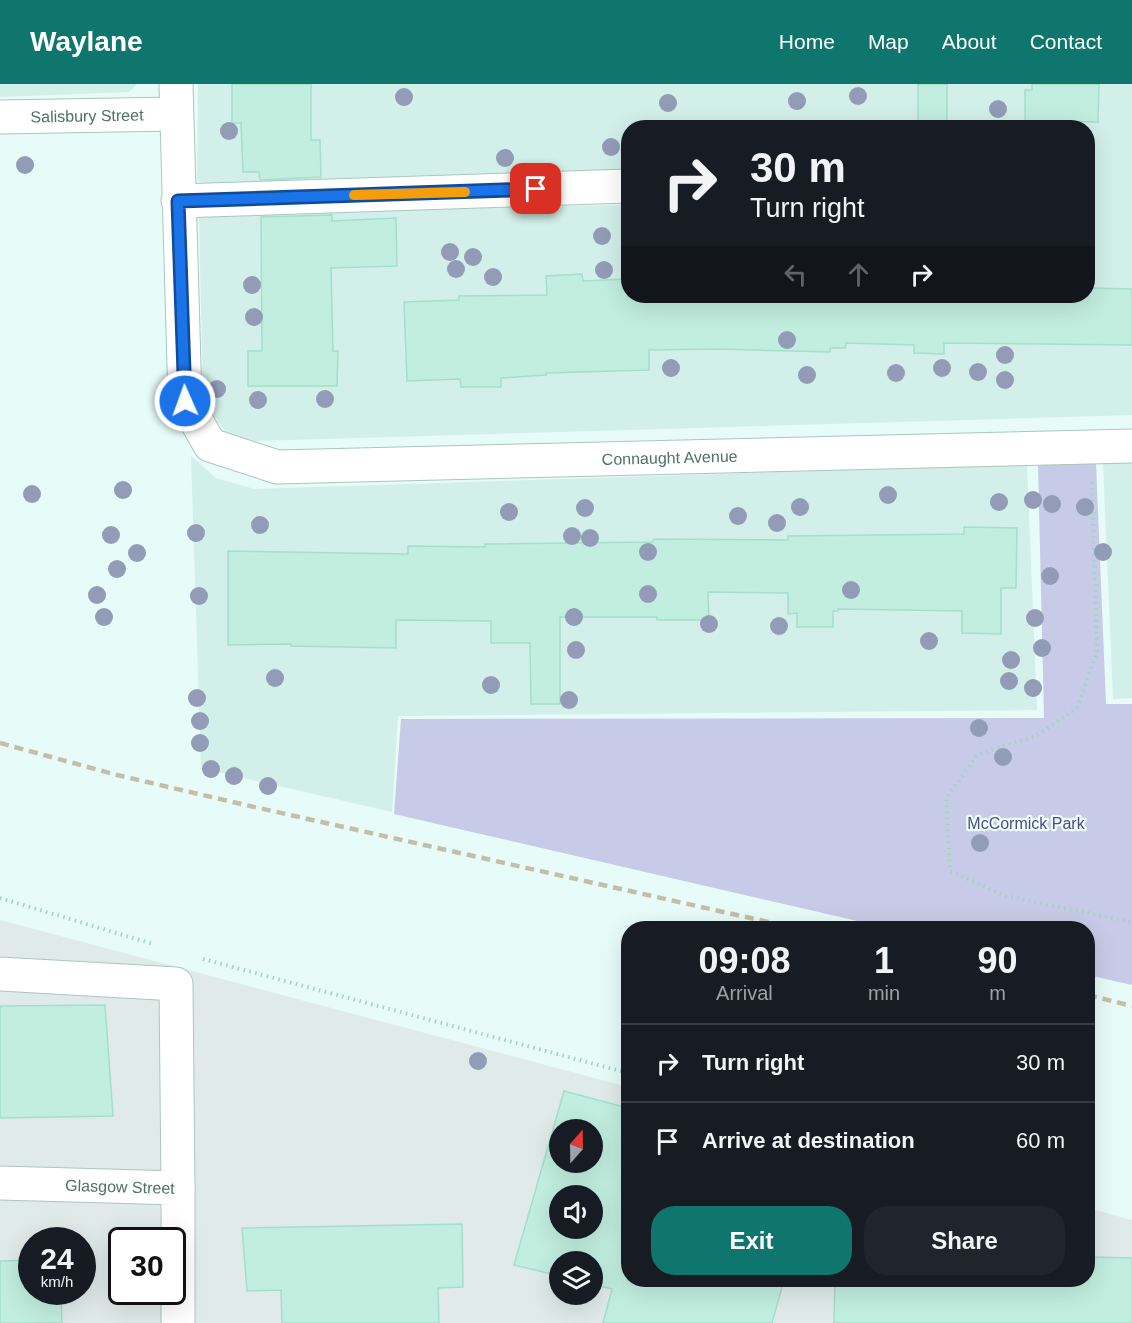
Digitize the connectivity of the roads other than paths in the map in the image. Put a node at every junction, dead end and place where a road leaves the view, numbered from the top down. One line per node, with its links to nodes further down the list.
1 (176, 99): 2 (street, Salisbury Street); 4 (street)
2 (0, 117)
3 (621, 186): 4 (street)
4 (178, 201): 5 (street, Connaught Avenue)
5 (1132, 446)
6 (0, 974): 8 (street)
7 (0, 1183): 8 (street, Glasgow Street)
8 (178, 1188): 9 (street, Glasgow Street)
9 (178, 1323)

